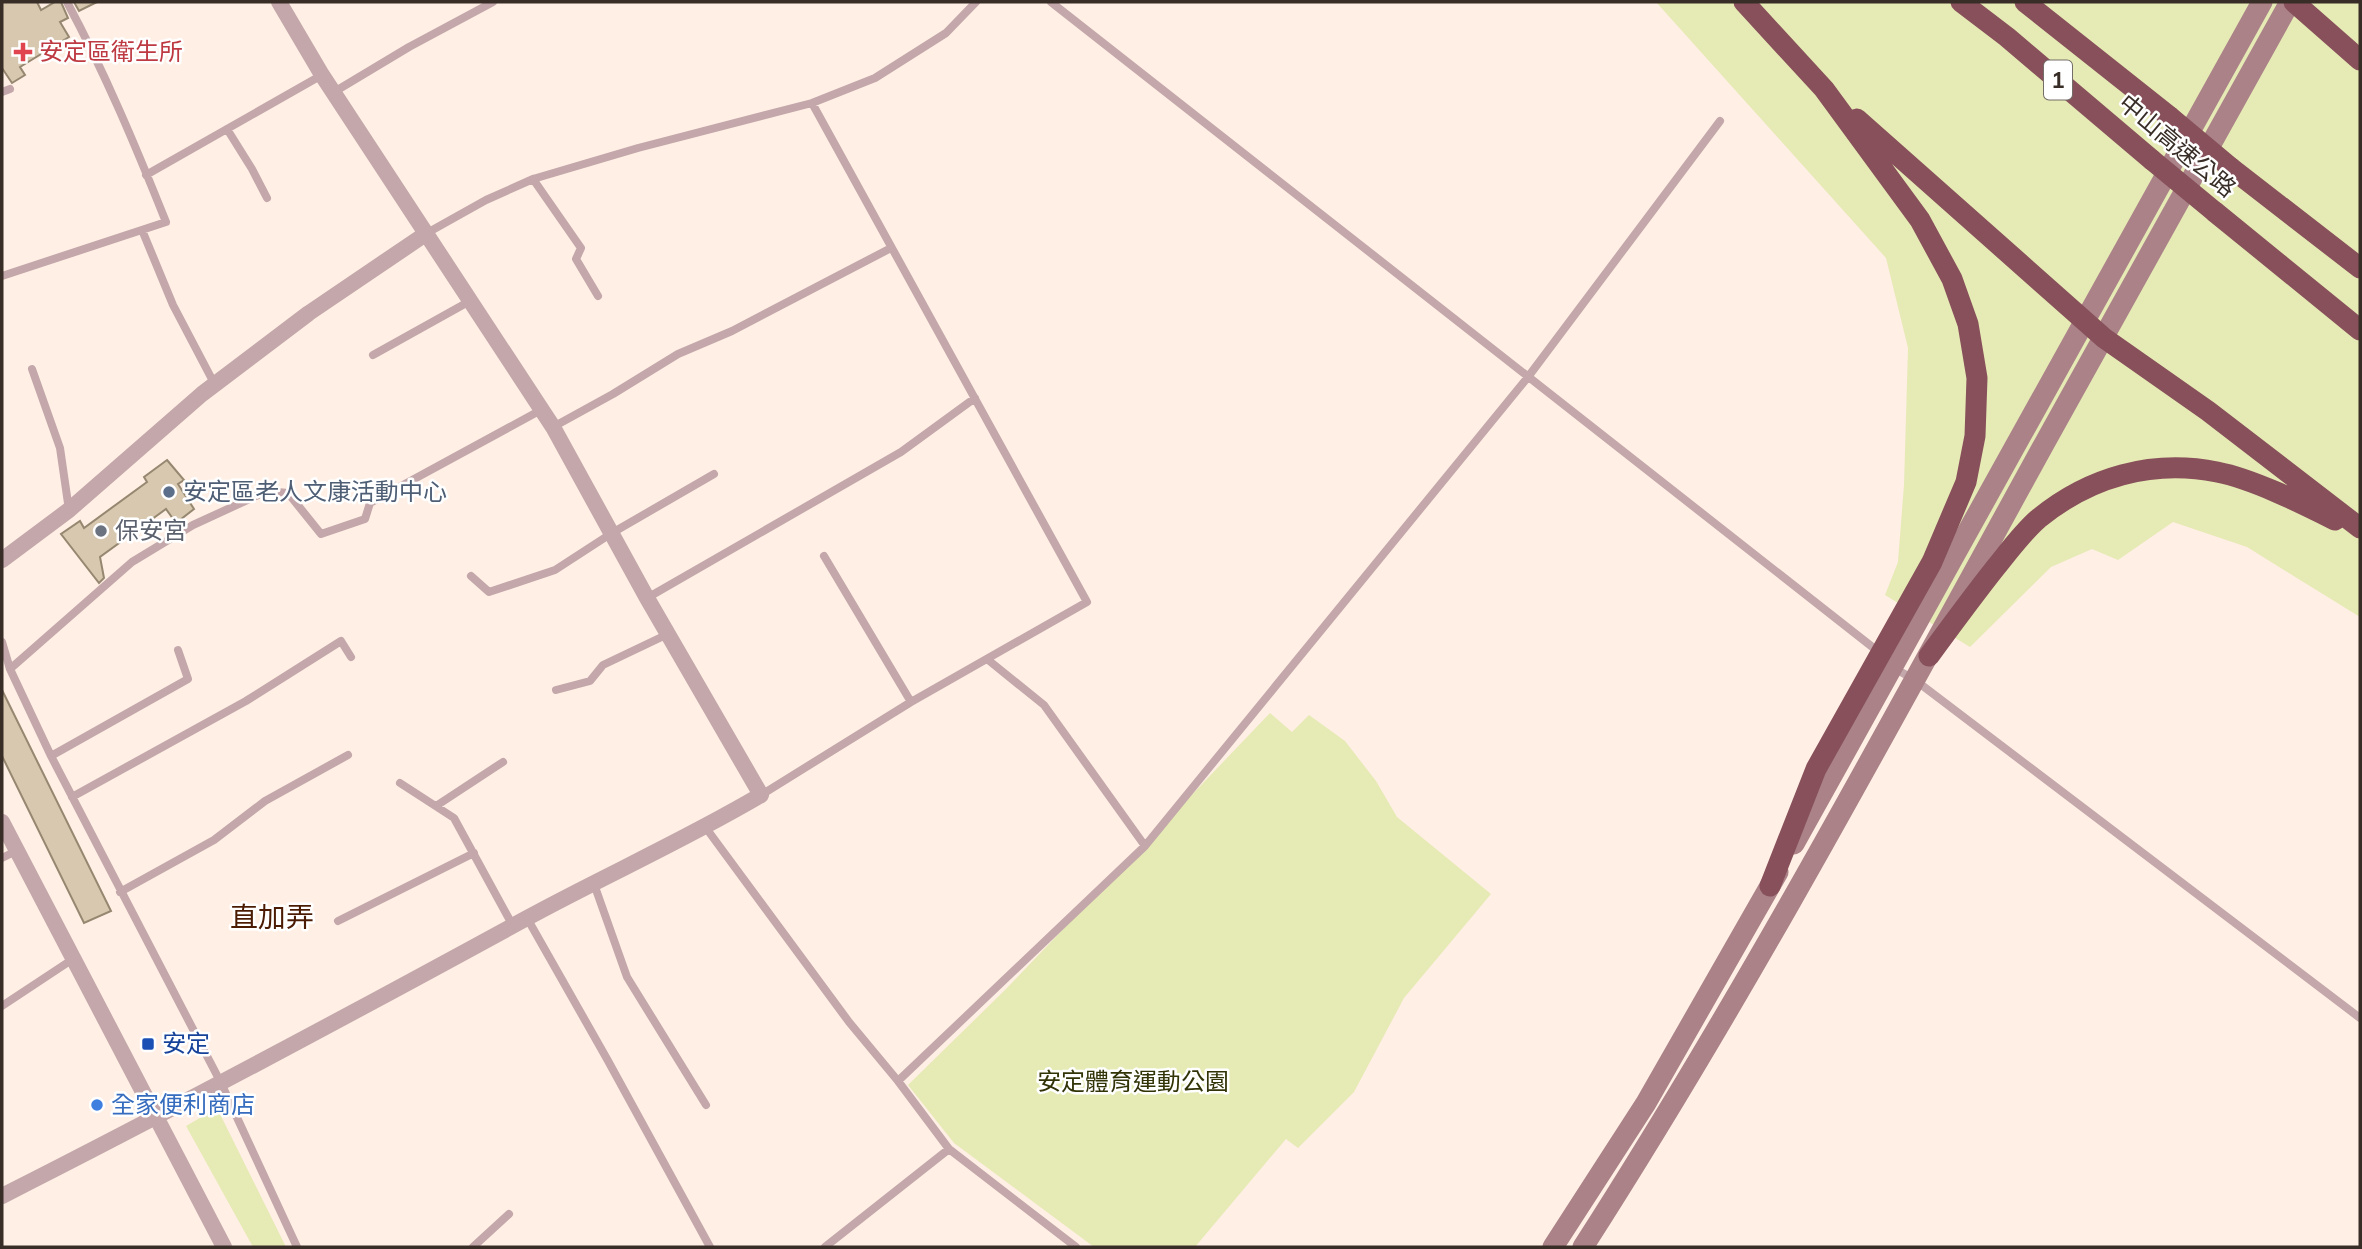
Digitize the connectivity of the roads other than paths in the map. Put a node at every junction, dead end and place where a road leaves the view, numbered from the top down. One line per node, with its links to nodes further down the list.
1 (67, 2): 18 (lane)
2 (279, 2): 12 (street)
3 (493, 2): 14 (lane)
4 (976, 2): 15 (lane)
5 (1051, 2): 33 (lane)
6 (1744, 2): 13 (highway)
7 (1961, 2): 29 (highway, 中山高速公路 / 1, bridge)
8 (2025, 2): 24 (highway, 中山高速公路 / 1, bridge)
9 (2262, 2): 28 (main road)
10 (2292, 2): 11 (highway); 30 (main road)
11 (2360, 60)
12 (322, 75): 14 (street); 17 (lane)
13 (1824, 89): 28 (highway); 52 (highway)
14 (334, 92): 22 (street)
15 (812, 103): 19 (lane); 23 (lane)
16 (1720, 121): 33 (lane)
17 (227, 129): 18 (lane); 20 (lane)
18 (146, 175): 21 (lane)
19 (533, 179): 22 (lane); 26 (lane)
20 (267, 198)
21 (142, 230): 25 (lane); 34 (lane)
22 (427, 233): 27 (street); 34 (street)
23 (891, 248): 35 (lane); 37 (lane)
24 (2360, 268)
25 (2, 276)
26 (598, 296)
27 (470, 301): 31 (lane); 36 (street)
28 (2085, 322): 30 (highway); 52 (main road)
29 (2360, 330)
30 (2104, 338): 40 (highway); 49 (main road)
31 (373, 355)
32 (32, 369): 39 (lane)
33 (1528, 377): 52 (lane); 66 (lane)
34 (215, 385): 39 (street)
35 (975, 398): 45 (lane); 51 (lane)
36 (541, 410): 37 (street); 53 (lane)
37 (553, 427): 41 (street)
38 (713, 474): 41 (lane)
39 (69, 510): 43 (street)
40 (2360, 530): 49 (highway)
41 (612, 533): 44 (lane); 45 (street)
42 (824, 556): 56 (lane)
43 (2, 561)
44 (471, 576)
45 (648, 598): 46 (street)
46 (668, 634): 55 (lane); 61 (street)
47 (2, 642): 53 (lane)
48 (178, 650): 58 (lane)
49 (1929, 656): 54 (main road)
50 (351, 657): 62 (lane)
51 (987, 659): 56 (lane); 66 (lane)
52 (1886, 660): 54 (lane); 70 (highway)
53 (10, 669): 58 (lane)
54 (1915, 680): 76 (lane); 91 (main road)
55 (556, 690)
56 (911, 702): 61 (lane)
57 (348, 755): 71 (lane)
58 (51, 756): 62 (lane)
59 (503, 762): 63 (lane)
60 (400, 783): 63 (lane)
61 (761, 795): 65 (street)
62 (72, 797): 71 (lane)
63 (436, 806): 67 (lane)
64 (2, 822): 68 (street)
65 (706, 828): 69 (street); 77 (lane)
66 (1146, 846): 77 (lane)
67 (474, 853): 72 (lane); 73 (lane)
68 (9, 854): 74 (street)
69 (594, 884): 73 (street); 79 (lane)
70 (1770, 886): 90 (main road)
71 (120, 892): 78 (lane)
72 (338, 921)
73 (520, 922): 78 (street); 87 (lane)
74 (73, 959): 75 (lane); 80 (street)
75 (2, 1006)
76 (2360, 1018)
77 (898, 1081): 81 (lane)
78 (221, 1083): 80 (street); 85 (lane)
79 (706, 1105)
80 (156, 1118): 82 (street); 84 (street)
81 (948, 1149): 88 (lane); 89 (lane)
82 (2, 1196)
83 (509, 1214): 86 (lane)
84 (224, 1247)
85 (297, 1247)
86 (473, 1247)
87 (710, 1247)
88 (825, 1247)
89 (1076, 1247)
90 (1553, 1247)
91 (1583, 1247)

